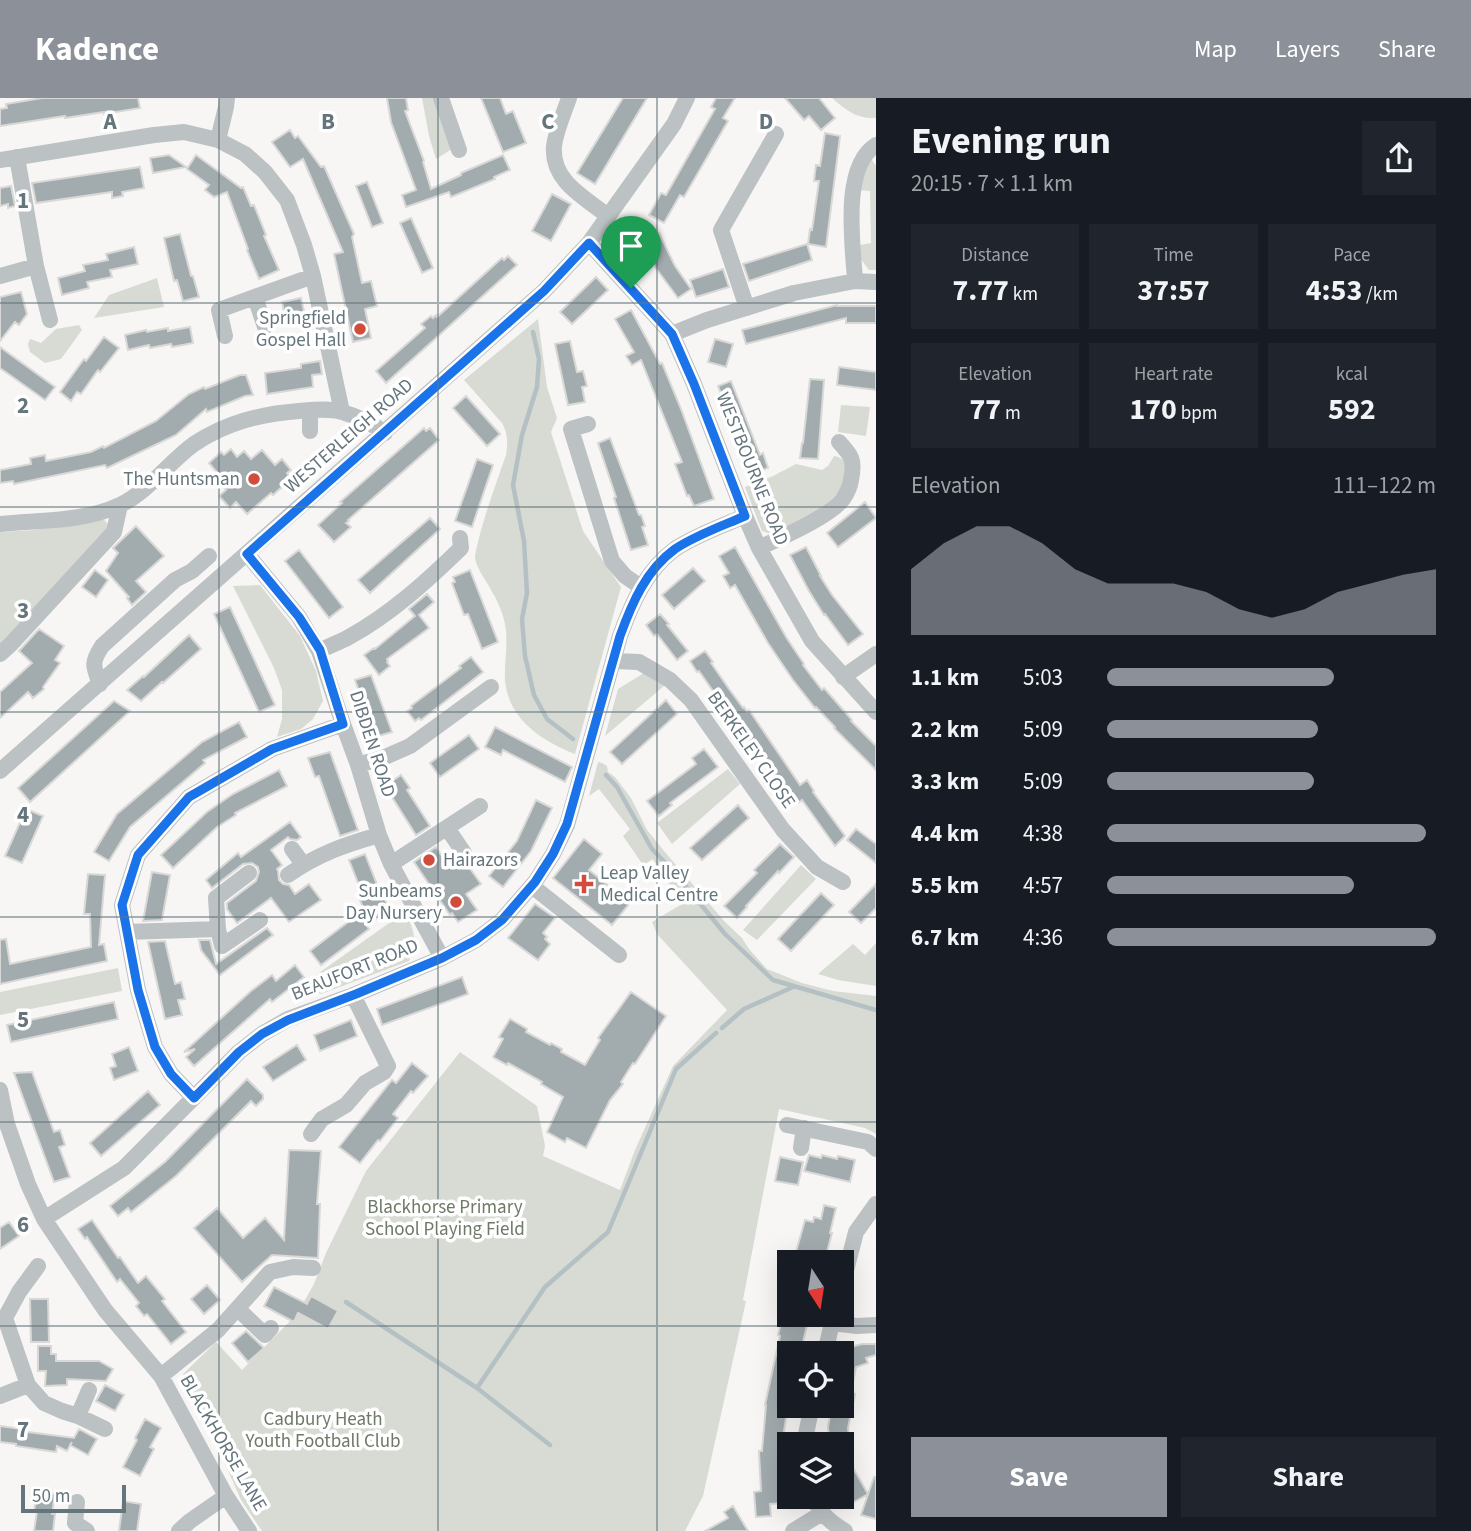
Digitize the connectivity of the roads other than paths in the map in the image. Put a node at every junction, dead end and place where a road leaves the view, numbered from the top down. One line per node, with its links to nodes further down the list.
1 (227, 98): 6 (street)
2 (441, 98): 8 (street)
3 (569, 98): 11 (street)
4 (687, 98): 11 (street, WESTERLEIGH ROAD)
5 (776, 134): 19 (street)
6 (218, 140): 9 (street); 15 (street)
7 (876, 145): 16 (street)
8 (459, 150)
9 (17, 157): 10 (street); 13 (street)
10 (0, 160)
11 (608, 216): 12 (street, WESTERLEIGH ROAD)
12 (589, 243): 22 (street, WESTBOURNE ROAD); 28 (street, WESTERLEIGH ROAD)
13 (36, 267): 14 (street); 20 (street)
14 (0, 276)
15 (313, 276): 18 (street); 25 (street)
16 (855, 281): 17 (street); 19 (street)
17 (876, 282)
18 (255, 297): 21 (street); 23 (street)
19 (747, 308): 22 (street)
20 (50, 320)
21 (265, 327)
22 (672, 334): 31 (street, WESTBOURNE ROAD)
23 (225, 336)
24 (310, 411): 25 (street); 27 (street); 30 (street)
25 (342, 412): 28 (street)
26 (588, 424): 38 (street)
27 (310, 431)
28 (385, 433): 35 (street, WESTERLEIGH ROAD)
29 (839, 442): 34 (street)
30 (120, 505): 32 (street); 41 (street)
31 (745, 516): 34 (street, WESTBOURNE ROAD); 38 (street, BEAUFORT ROAD)
32 (0, 524)
33 (460, 538): 40 (street)
34 (759, 548): 44 (street, WESTBOURNE ROAD)
35 (247, 554): 39 (street, WESTERLEIGH ROAD); 40 (street, DIBDEN ROAD)
36 (209, 556): 37 (street)
37 (192, 571): 39 (street); 45 (street)
38 (641, 587): 43 (street, BEAUFORT ROAD)
39 (208, 588): 45 (street, WESTERLEIGH ROAD)
40 (320, 650): 48 (street, DIBDEN ROAD)
41 (0, 654)
42 (876, 654): 44 (street)
43 (614, 661): 60 (street, BERKELEY CLOSE); 61 (street, BEAUFORT ROAD)
44 (843, 677): 47 (street, WESTBOURNE ROAD)
45 (100, 684): 50 (street, WESTERLEIGH ROAD)
46 (491, 687): 49 (street)
47 (876, 712)
48 (343, 724): 49 (street, DIBDEN ROAD); 64 (street)
49 (358, 765): 53 (street, DIBDEN ROAD)
50 (0, 771)
51 (480, 806): 52 (street)
52 (447, 828): 55 (street); 57 (street)
53 (379, 835): 56 (street); 57 (street, DIBDEN ROAD)
54 (292, 849): 56 (street)
55 (464, 853)
56 (303, 864): 59 (street)
57 (391, 864): 66 (street, DIBDEN ROAD)
58 (249, 873): 63 (street)
59 (288, 876)
60 (843, 882)
61 (532, 886): 65 (street); 66 (street, BEAUFORT ROAD)
62 (260, 920): 63 (street)
63 (218, 929): 64 (street)
64 (127, 932): 69 (street)
65 (619, 955)
66 (442, 958): 67 (street, BEAUFORT ROAD)
67 (353, 995): 69 (street, BEAUFORT ROAD); 72 (street)
68 (0, 1090): 76 (street, BLACKHORSE LANE)
69 (194, 1098): 76 (street, BEAUFORT ROAD)
70 (787, 1125): 71 (street)
71 (804, 1128): 73 (street); 74 (street)
72 (311, 1134)
73 (800, 1147)
74 (876, 1149)
75 (876, 1204): 77 (street)
76 (44, 1219): 85 (street, BLACKHORSE LANE)
77 (851, 1250)
78 (38, 1266): 81 (street)
79 (313, 1268): 80 (street, BLACKHORSE LANE)
80 (238, 1309): 84 (street); 85 (street, BLACKHORSE LANE)
81 (3, 1318): 86 (street)
82 (854, 1325): 83 (street)
83 (876, 1325)
84 (271, 1328)
85 (161, 1376): 91 (street, BLACKHORSE LANE)
86 (28, 1385): 88 (street); 89 (street)
87 (89, 1390): 89 (street)
88 (0, 1396)
89 (78, 1416): 90 (street)
90 (105, 1429)
91 (226, 1496): 96 (street); 97 (street, BLACKHORSE LANE)
92 (77, 1502): 95 (street)
93 (819, 1509): 94 (street)
94 (821, 1513): 98 (street); 99 (street)
95 (87, 1531)
96 (179, 1531)
97 (249, 1531)
98 (793, 1531)
99 (845, 1531)

